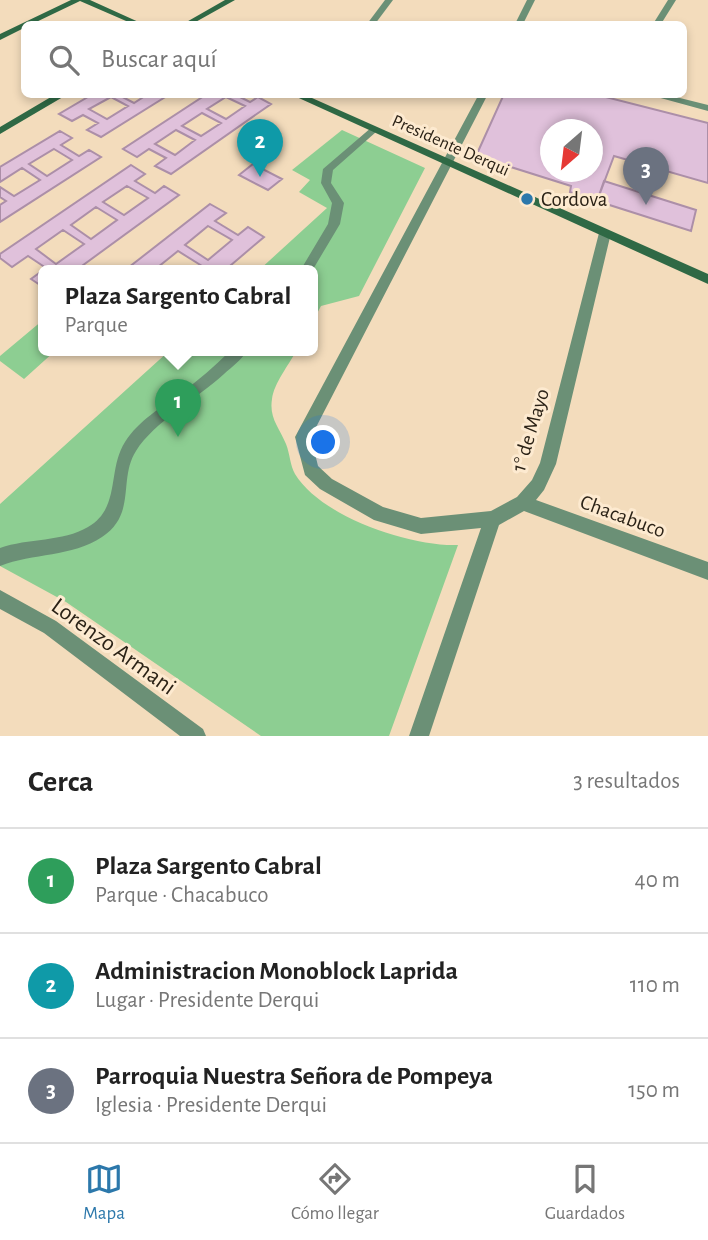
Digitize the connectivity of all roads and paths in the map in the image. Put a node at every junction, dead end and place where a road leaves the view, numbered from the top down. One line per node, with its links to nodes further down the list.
1 (77, 0): 7 (street)
2 (83, 0): 8 (street)
3 (231, 0): 9 (street)
4 (389, 0): 10 (street)
5 (531, 0): 11 (street)
6 (672, 0): 12 (street)
7 (33, 21)
8 (132, 21)
9 (192, 21)
10 (373, 21)
11 (520, 21)
12 (659, 21)
13 (21, 27): 14 (street)
14 (0, 37)
15 (57, 98): 21 (street)
16 (314, 98): 20 (street, Presidente Derqui)
17 (482, 98): 22 (street)
18 (667, 98): 19 (street)
19 (708, 108)
20 (372, 130): 22 (street, Presidente Derqui); 24 (street)
21 (0, 131)
22 (449, 164): 23 (street, Presidente Derqui); 28 (street)
23 (605, 233): 25 (street, Presidente Derqui); 27 (street, 1° de Mayo)
24 (310, 265)
25 (708, 279)
26 (234, 356): 29 (street)
27 (523, 503): 28 (street, 1° de Mayo); 30 (street, Chacabuco)
28 (493, 519): 33 (street)
29 (0, 557)
30 (708, 571)
31 (0, 600): 32 (street, Lorenzo Armani)
32 (196, 736)
33 (419, 736)

